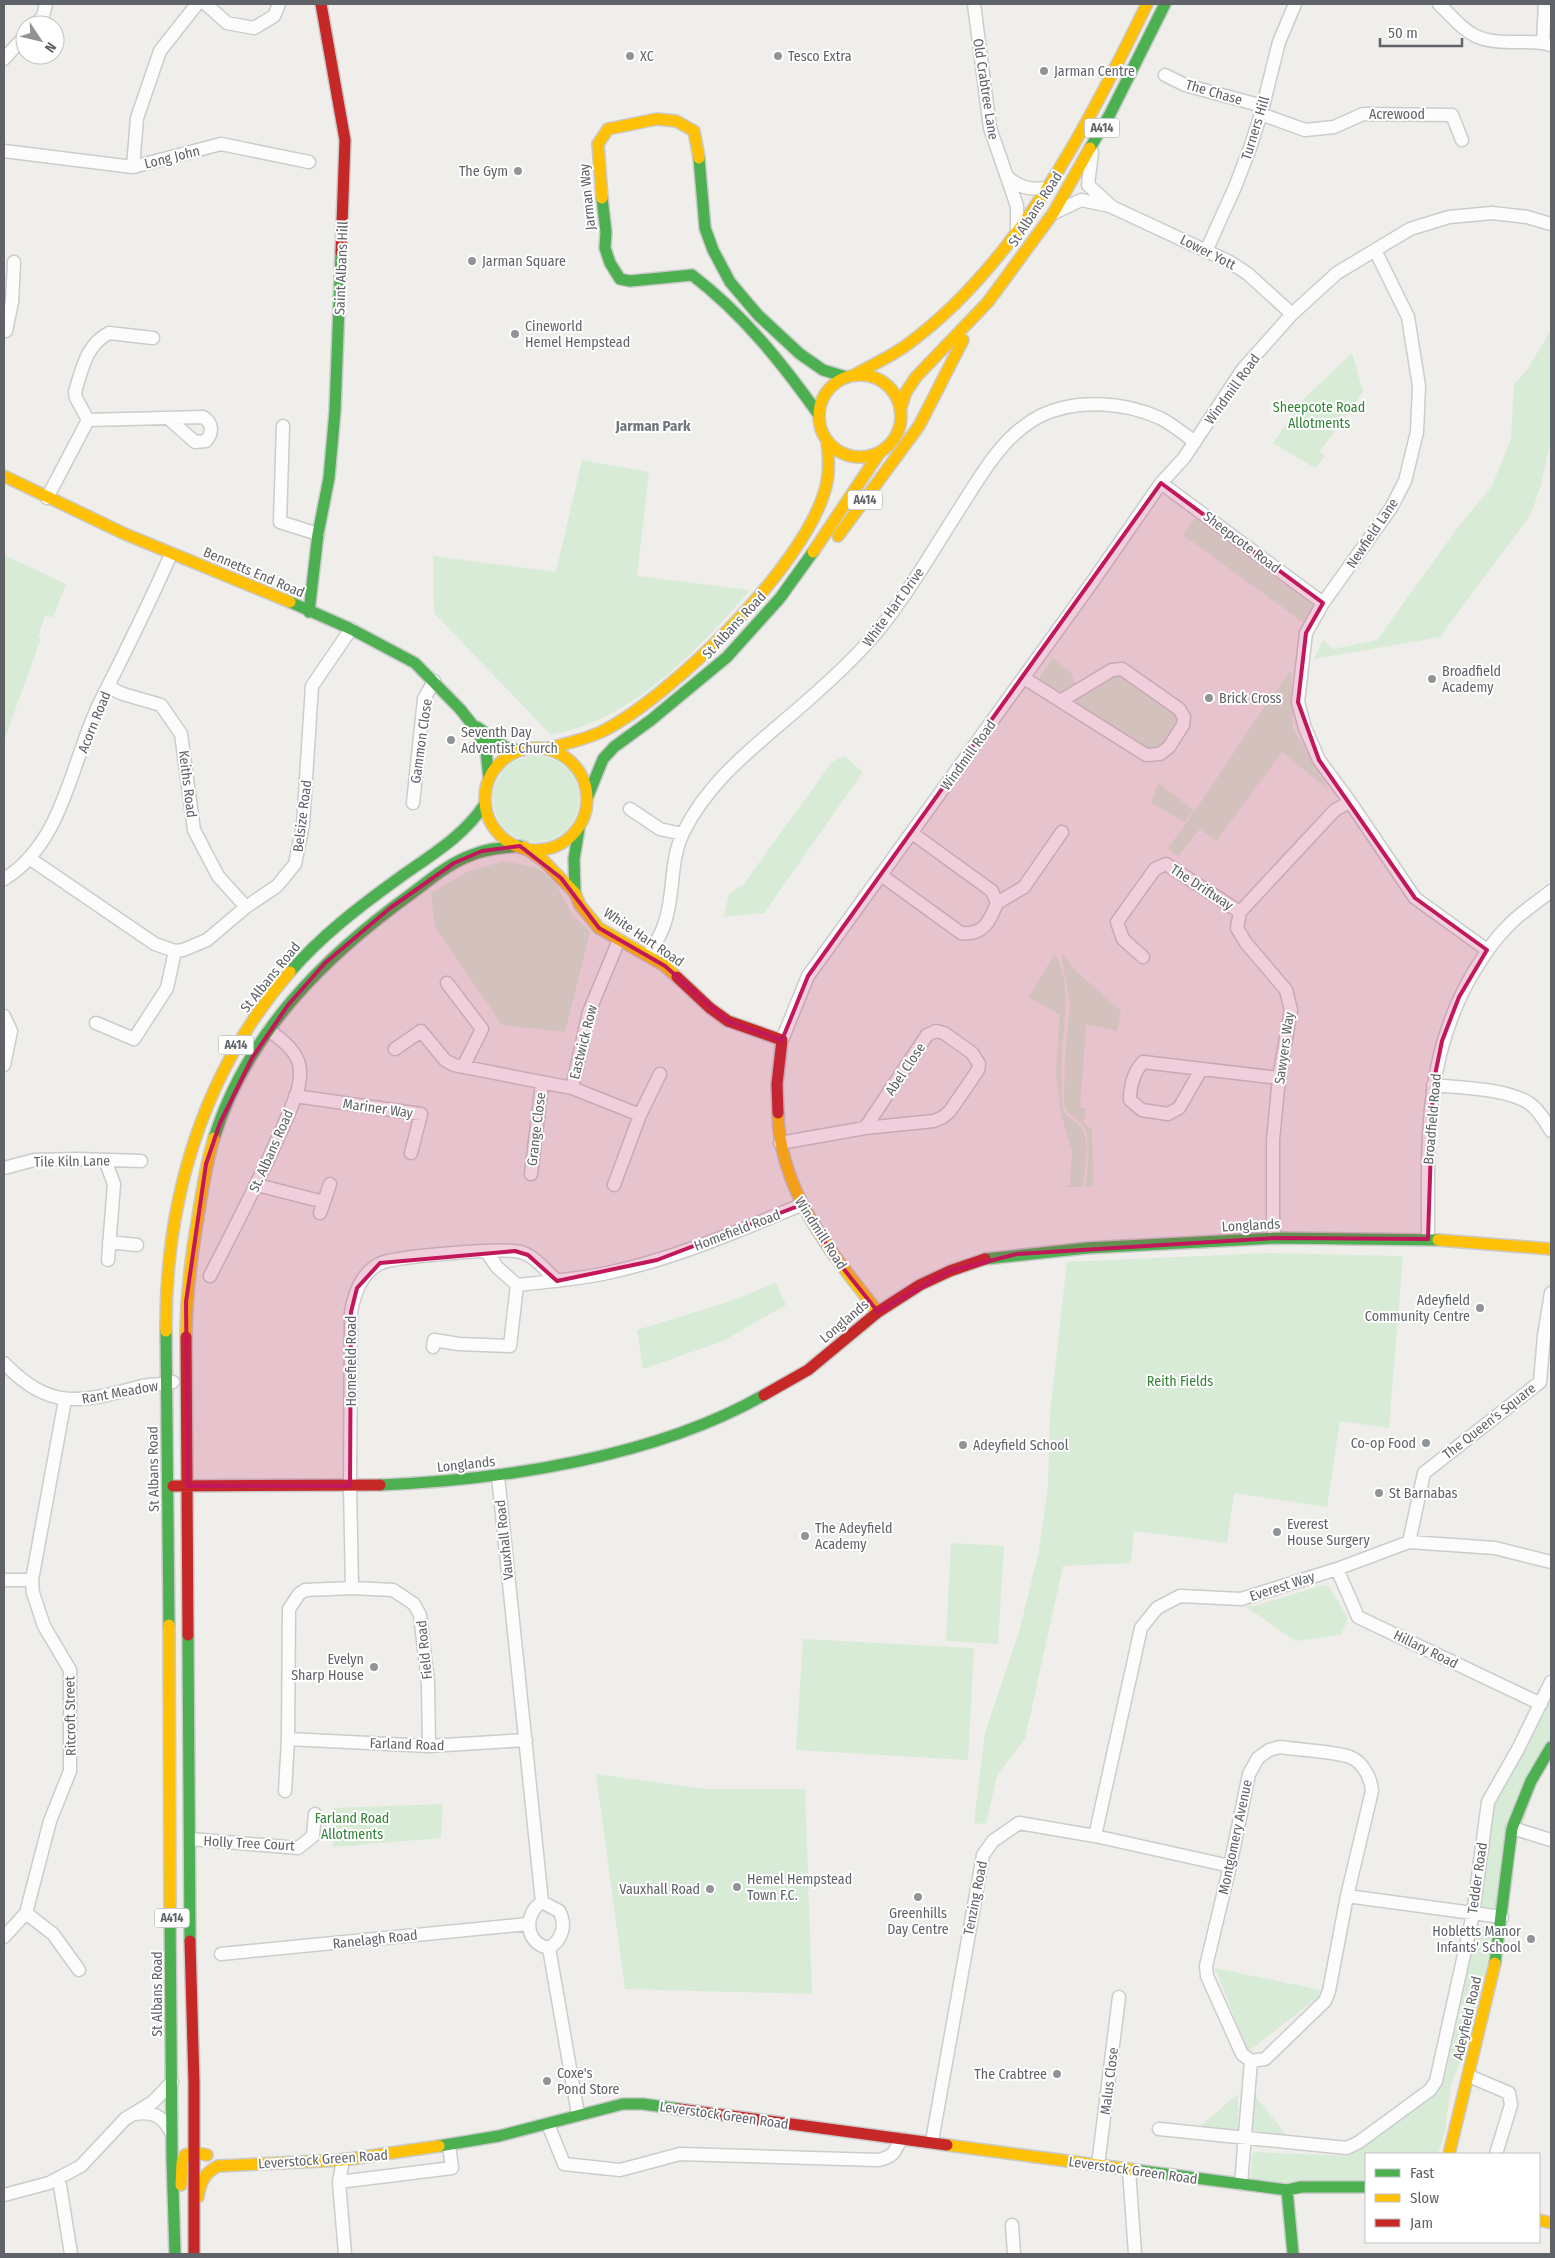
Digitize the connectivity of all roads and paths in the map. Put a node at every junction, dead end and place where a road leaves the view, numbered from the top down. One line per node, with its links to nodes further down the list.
1 (197, 4): 20 (street)
2 (206, 4): 3 (street)
3 (279, 4)
4 (321, 4): 47 (street, Saint Albans Hill)
5 (974, 4): 21 (street, Old Crabtree Lane)
6 (1147, 4): 22 (street, St Albans Road / A414)
7 (1165, 4): 17 (street, St Albans Road / A414)
8 (1295, 4): 15 (street, Turners Hill)
9 (1440, 4): 11 (street)
10 (1545, 4): 11 (street)
11 (1547, 44)
12 (15, 47): 13 (street)
13 (4, 59)
14 (1166, 75): 15 (street, The Chase)
15 (1262, 110): 16 (street, Acrewood); 27 (street, Turners Hill)
16 (1462, 140)
17 (1094, 142): 23 (street, Lower Yott); 24 (street, St Albans Road / A414)
18 (4, 151): 20 (street, Long John)
19 (309, 162): 20 (street, Long John)
20 (133, 167)
21 (1004, 173): 22 (street); 26 (street, Old Crabtree Lane)
22 (1047, 188): 26 (street, St Albans Road / A414)
23 (1112, 207): 24 (street, Lower Yott); 27 (street, Lower Yott)
24 (1054, 212): 32 (street, St Albans Road / A414)
25 (1551, 224): 28 (street, Windmill Road)
26 (1016, 231): 35 (street, St Albans Road / A414)
27 (1207, 250): 31 (street, Lower Yott)
28 (1374, 250): 31 (street, Windmill Road); 49 (street, Newfield Lane)
29 (14, 262): 30 (street)
30 (8, 301): 33 (street)
31 (1292, 314): 42 (street, Windmill Road)
32 (972, 320): 36 (street, St Albans Road / A414); 52 (street, A414)
33 (6, 332)
34 (153, 338): 39 (street)
35 (850, 376): 36 (street); 37 (street); 37 (street, Jarman Way)
36 (900, 410): 43 (street)
37 (819, 415): 41 (street)
38 (168, 418): 39 (street)
39 (88, 420): 46 (street)
40 (283, 426): 47 (street)
41 (827, 441): 43 (street); 58 (street, St Albans Road)
42 (1195, 442): 45 (street, Windmill Road); 69 (street, White Hart Drive)
43 (880, 452): 52 (street, St Albans Road / A414)
44 (4, 476): 46 (street, Bennetts End Road)
45 (1161, 483): 49 (street, Sheepcote Road); 53 (street, Windmill Road)
46 (47, 498): 48 (street, Bennetts End Road)
47 (318, 534): 50 (street, Saint Albans Hill)
48 (171, 554): 50 (street, Bennetts End Road); 55 (street, Acorn Road)
49 (1323, 603): 62 (street, Newfield Lane)
50 (309, 612): 51 (street, Bennetts End Road)
51 (351, 629): 54 (street, Bennetts End Road); 77 (street, Belsize Road)
52 (727, 657): 61 (street, St Albans Road / A414)
53 (1024, 678): 56 (street); 68 (street, Windmill Road)
54 (434, 681): 57 (street, Bennetts End Road); 63 (street, Gammon Close)
55 (108, 687): 71 (street, Acorn Road); 77 (street, Keiths Road)
56 (1062, 700): 56 (street)
57 (472, 724): 59 (street, Bennetts End Road); 60 (street, Bennetts End Road)
58 (545, 749): 59 (street); 61 (street)
59 (520, 750): 60 (street)
60 (489, 779): 64 (street)
61 (588, 796): 66 (street)
62 (1350, 802): 78 (street); 80 (street)
63 (413, 803)
64 (485, 804): 70 (street); 127 (street, St Albans Road / A414)
65 (630, 809): 69 (street)
66 (579, 829): 70 (street); 75 (street, White Hart Road)
67 (1062, 832): 76 (street)
68 (912, 833): 72 (street, Windmill Road); 76 (street)
69 (682, 834): 82 (street, White Hart Drive)
70 (522, 847): 75 (street, White Hart Road); 87 (street, A414)
71 (29, 858): 73 (street, Acorn Road); 81 (street)
72 (881, 875): 76 (street); 88 (street, Windmill Road)
73 (4, 879)
74 (1551, 891): 80 (street, Broadfield Road)
75 (575, 893): 79 (street, White Hart Road)
76 (997, 903)
77 (246, 908): 81 (street, Belsize Road)
78 (1240, 912): 83 (street, The Driftway); 94 (street, Sawyers Way)
79 (619, 940): 82 (street, White Hart Road); 97 (street, Eastwick Row)
80 (1487, 950): 96 (street, Broadfield Road)
81 (175, 951): 86 (street)
82 (649, 955): 88 (street, White Hart Road)
83 (1143, 957)
84 (447, 983): 91 (street)
85 (4, 1016): 90 (street)
86 (96, 1023)
87 (269, 1030): 98 (street, St. Albans Road); 126 (street, A414)
88 (782, 1040): 102 (street, Windmill Road)
89 (395, 1049): 91 (street, Eastwick Row)
90 (4, 1064)
91 (463, 1067): 95 (street, Eastwick Row)
92 (1201, 1070): 92 (street); 94 (street)
93 (660, 1074): 99 (street)
94 (1279, 1078): 112 (street, Sawyers Way)
95 (542, 1084): 97 (street, Eastwick Row); 107 (street, Grange Close)
96 (1433, 1085): 101 (street); 113 (street, Broadfield Road)
97 (572, 1088): 99 (street, Eastwick Row)
98 (296, 1096): 103 (street, Mariner Way); 109 (street, St. Albans Road)
99 (640, 1114): 110 (street)
100 (865, 1128): 100 (street, Abel Close); 102 (street, Abel Close)
101 (1551, 1131)
102 (780, 1143): 111 (street, Windmill Road)
103 (411, 1153)
104 (105, 1160): 105 (street, Tile Kiln Lane); 106 (street, Tile Kiln Lane); 114 (street)
105 (141, 1161)
106 (4, 1168)
107 (530, 1174)
108 (330, 1184): 109 (street)
109 (257, 1185): 119 (street, St. Albans Road)
110 (614, 1185)
111 (801, 1205): 120 (street, Homefield Road); 123 (street, Windmill Road)
112 (1275, 1238): 113 (street, Longlands); 123 (street, Longlands)
113 (1428, 1239): 116 (street, Longlands)
114 (109, 1242): 115 (street); 118 (street)
115 (137, 1245)
116 (1551, 1249)
117 (486, 1252): 120 (street, Homefield Road); 121 (street); 132 (street, Homefield Road)
118 (108, 1260)
119 (210, 1276)
120 (557, 1281): 121 (street, Homefield Road)
121 (517, 1285): 124 (street)
122 (1551, 1293): 133 (street, The Queen's Square)
123 (878, 1312): 129 (street, Longlands)
124 (433, 1347)
125 (4, 1363): 128 (street, Rant Meadow)
126 (187, 1378): 127 (street, Rant Meadow); 131 (street, A414)
127 (167, 1384): 128 (street, Rant Meadow); 130 (street, St Albans Road / A414)
128 (64, 1400): 137 (street, Ritcroft Street)
129 (498, 1476): 132 (street, Longlands); 142 (street, Vauxhall Road)
130 (168, 1486): 131 (street, Longlands); 165 (street, St Albans Road / A414)
131 (188, 1486): 132 (street, Longlands); 149 (street, A414)
132 (350, 1486): 138 (street)
133 (1409, 1542): 134 (street, Everest Way); 135 (street, Everest Way)
134 (1551, 1562)
135 (1337, 1569): 140 (street, Hillary Road); 148 (street, Everest Way)
136 (4, 1580): 137 (street)
137 (32, 1580): 154 (street, Ritcroft Street)
138 (352, 1588): 141 (street); 143 (street, Field Road)
139 (1551, 1682): 140 (street, Tedder Road)
140 (1541, 1704): 155 (street, Tedder Road)
141 (288, 1739): 143 (street, Farland Road); 145 (street)
142 (526, 1740): 143 (street, Farland Road); 153 (street, Vauxhall Road)
143 (430, 1746)
144 (1551, 1747): 147 (street, Adeyfield Road)
145 (285, 1791)
146 (315, 1814): 149 (street, Holly Tree Court)
147 (1512, 1828): 150 (street); 156 (street, Adeyfield Road)
148 (1096, 1836): 151 (street, Tenzing Road); 174 (street, Tenzing Road)
149 (190, 1839): 166 (street, A414)
150 (1551, 1840)
151 (1230, 1866): 152 (street, Montgomery Avenue); 163 (street, Montgomery Avenue)
152 (1347, 1896): 155 (street); 163 (street, Montgomery Avenue)
153 (542, 1902): 157 (street); 159 (street)
154 (26, 1913): 158 (street, Ritcroft Street); 161 (street)
155 (1473, 1914): 156 (street); 172 (street, Tedder Road)
156 (1502, 1917): 164 (street, Adeyfield Road)
157 (528, 1924): 159 (street); 160 (street, Ranelagh Road)
158 (4, 1937)
159 (549, 1948): 168 (street)
160 (222, 1954)
161 (79, 1970)
162 (1119, 1997): 182 (street, Malus Close)
163 (1251, 2061): 172 (street)
164 (1469, 2076): 177 (street, Adeyfield Road); 178 (street)
165 (173, 2081): 167 (street); 171 (street, St Albans Road / A414)
166 (194, 2083): 176 (street, A414); 179 (street)
167 (132, 2114): 171 (street); 184 (street)
168 (578, 2114): 169 (street, Leverstock Green Road); 173 (street, Leverstock Green Road)
169 (548, 2124): 173 (street); 175 (street, Leverstock Green Road)
170 (1159, 2129): 172 (street, Tedder Road)
171 (172, 2136): 192 (street, St Albans Road / A414)
172 (1244, 2137): 186 (street)
173 (901, 2139): 174 (street, Leverstock Green Road)
174 (932, 2141): 182 (street, Leverstock Green Road)
175 (449, 2145): 180 (street, Leverstock Green Road); 185 (street, Leverstock Green Road)
176 (194, 2152): 179 (street); 191 (street, A414); 192 (street)
177 (1449, 2153)
178 (1496, 2153)
179 (208, 2155): 181 (street)
180 (343, 2160): 181 (street, Leverstock Green Road); 185 (street)
181 (226, 2165): 191 (street, Leverstock Green Road)
182 (1098, 2165): 183 (street, Leverstock Green Road)
183 (1129, 2170): 186 (street, Leverstock Green Road); 198 (street)
184 (59, 2179): 189 (street); 193 (street)
185 (339, 2182): 196 (street)
186 (1240, 2184): 188 (street, Leverstock Green Road)
187 (1365, 2186): 188 (street, Leverstock Green Road)
188 (1287, 2190): 199 (street)
189 (4, 2195)
190 (1012, 2224): 197 (street)
191 (194, 2230): 195 (street, A414)
192 (175, 2238): 194 (street, St Albans Road / A414)
193 (71, 2254)
194 (175, 2254)
195 (194, 2254)
196 (345, 2254)
197 (1014, 2254)
198 (1134, 2254)
199 (1293, 2254)

